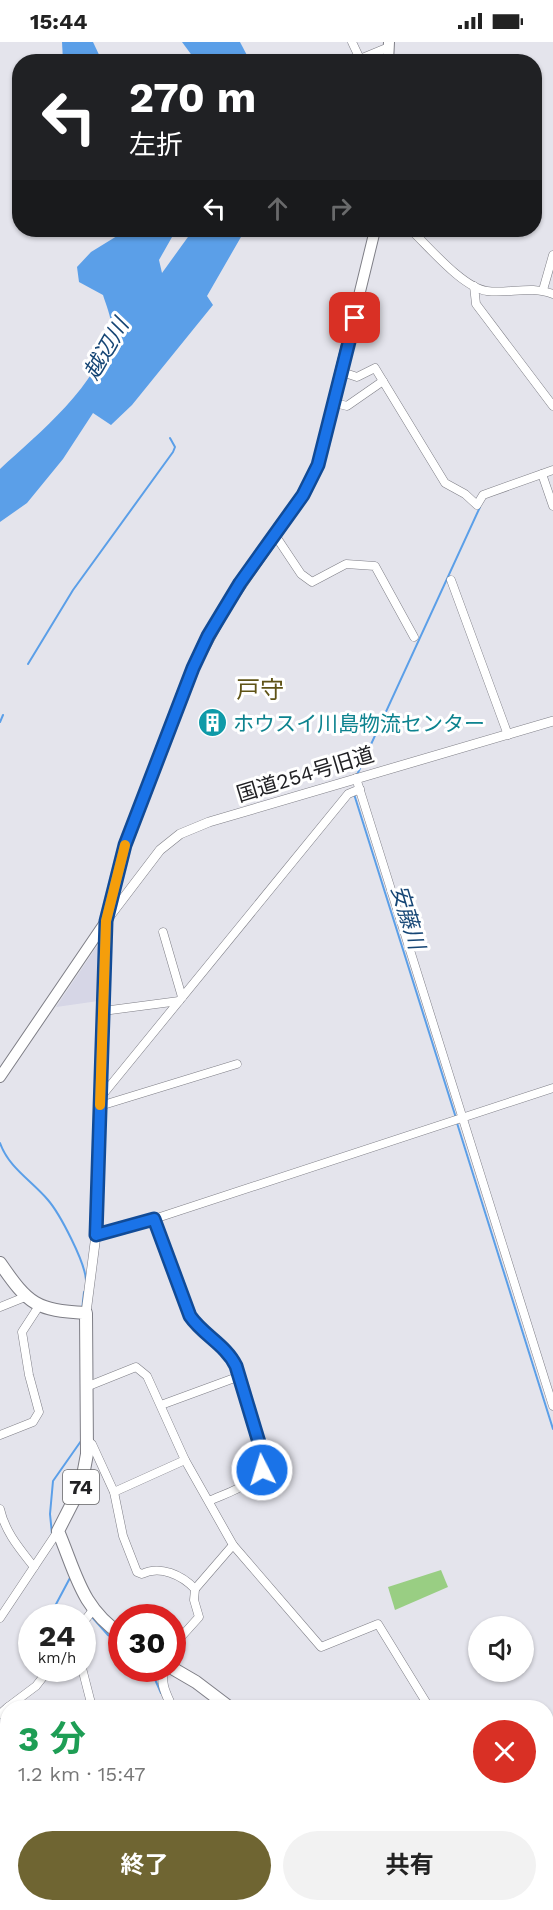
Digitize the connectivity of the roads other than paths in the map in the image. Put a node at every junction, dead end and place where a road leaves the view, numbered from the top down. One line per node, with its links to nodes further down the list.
1 (389, 45): 2 (street)
2 (372, 54)
3 (373, 237): 9 (main road)
4 (419, 237): 6 (street)
5 (553, 255): 7 (street)
6 (474, 286): 7 (street); 12 (street)
7 (543, 290): 8 (street)
8 (553, 294)
9 (342, 372): 10 (street); 11 (main road)
10 (383, 381): 11 (street); 14 (street)
11 (334, 403): 16 (main road)
12 (553, 406)
13 (553, 470): 14 (street)
14 (542, 474): 15 (street)
15 (553, 506)
16 (275, 535): 18 (street); 23 (main road)
17 (451, 580): 20 (street)
18 (414, 637)
19 (553, 722): 20 (street, 国道254号旧道)
20 (508, 735): 21 (street, 国道254号旧道)
21 (356, 778): 22 (street); 23 (street, 国道254号旧道)
22 (360, 789): 25 (street); 31 (street)
23 (106, 921): 26 (street); 28 (main road)
24 (163, 932): 25 (street)
25 (180, 999): 26 (street); 30 (street)
26 (103, 1011): 30 (street)
27 (237, 1064): 30 (street)
28 (0, 1077)
29 (553, 1088): 31 (street)
30 (100, 1102): 33 (street)
31 (462, 1118): 32 (street); 42 (street)
32 (154, 1219): 33 (street); 39 (street)
33 (96, 1235): 38 (street)
34 (0, 1263): 35 (main road)
35 (25, 1297): 36 (main road); 37 (street)
36 (39, 1306): 38 (main road); 43 (street)
37 (0, 1308)
38 (86, 1312): 40 (main road, 74)
39 (240, 1376): 41 (street); 47 (street)
40 (86, 1387): 41 (street); 44 (main road, 74)
41 (161, 1405): 45 (street)
42 (553, 1406)
43 (0, 1435)
44 (87, 1440): 46 (street); 50 (main road, 74)
45 (185, 1460): 46 (street); 47 (street)
46 (114, 1492): 53 (street)
47 (209, 1501): 51 (street)
48 (0, 1509): 49 (street)
49 (1, 1519): 52 (street)
50 (58, 1531): 52 (street); 54 (main road, 74)
51 (233, 1545): 53 (street); 67 (street)
52 (34, 1567): 56 (street)
53 (195, 1589): 58 (street)
54 (89, 1604)
55 (96, 1613): 57 (main road, 74)
56 (0, 1618)
57 (108, 1625)
58 (186, 1633)
59 (186, 1676): 66 (main road)
60 (39, 1682): 63 (street)
61 (86, 1682): 64 (street)
62 (163, 1682): 65 (street)
63 (17, 1700)
64 (90, 1700)
65 (169, 1700)
66 (220, 1700)
67 (425, 1700)

